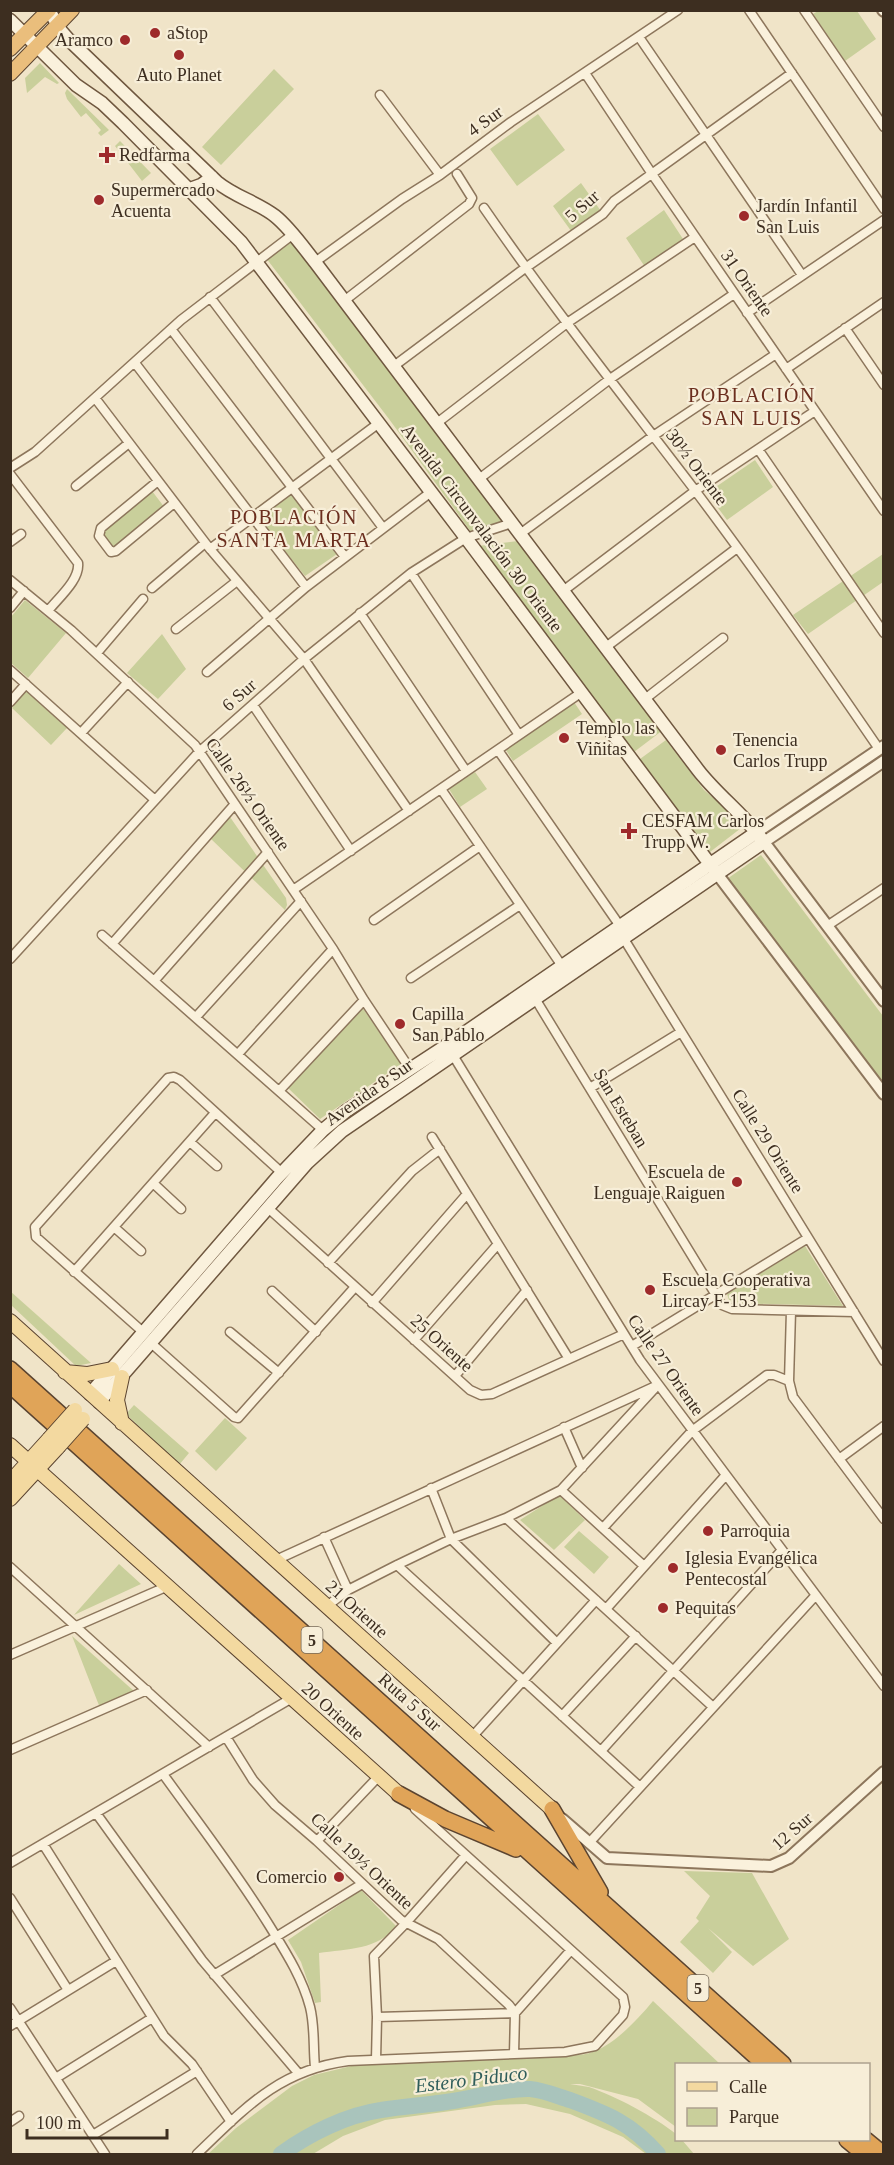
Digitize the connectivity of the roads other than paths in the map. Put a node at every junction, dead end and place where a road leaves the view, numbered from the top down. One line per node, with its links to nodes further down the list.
1 (72, 10): 7 (highway)
2 (678, 10): 9 (street, 4 Sur)
3 (749, 10): 13 (street)
4 (804, 10): 16 (street)
5 (49, 11): 7 (main road, Avenida Circunvalación 30 Oriente); 8 (highway)
6 (11, 23): 8 (main road, Avenida Circunvalación 30 Oriente)
7 (58, 25): 10 (highway); 21 (main road, Avenida Circunvalación 30 Oriente)
8 (25, 35): 10 (main road, Avenida Circunvalación 30 Oriente); 11 (highway)
9 (639, 37): 12 (street, 4 Sur); 17 (street)
10 (37, 47): 14 (highway); 22 (main road, Avenida Circunvalación 30 Oriente)
11 (10, 49)
12 (585, 73): 19 (street, 31 Oriente); 20 (street, 4 Sur)
13 (792, 73): 17 (street, 5 Sur); 24 (street)
14 (10, 74)
15 (380, 96): 20 (street)
16 (884, 127)
17 (705, 135): 19 (street, 5 Sur); 31 (street)
18 (457, 174): 34 (street)
19 (652, 174): 27 (street, 31 Oriente); 30 (street, 5 Sur)
20 (440, 175): 29 (street, 4 Sur)
21 (212, 177): 22 (main road); 26 (main road, Avenida Circunvalación 30 Oriente)
22 (190, 189): 28 (main road, Avenida Circunvalación 30 Oriente)
23 (484, 208): 30 (street, 30½ Oriente)
24 (884, 209)
25 (884, 220): 31 (street)
26 (292, 235): 28 (street); 29 (main road, Avenida Circunvalación 30 Oriente)
27 (695, 237): 32 (street, 31 Oriente); 37 (street)
28 (257, 261): 33 (street); 48 (main road, Avenida Circunvalación 30 Oriente)
29 (315, 262): 34 (main road, Avenida Circunvalación 30 Oriente)
30 (525, 268): 37 (street, 30½ Oriente); 42 (street, 5 Sur)
31 (802, 275): 36 (street)
32 (734, 294): 36 (street, 31 Oriente); 44 (street)
33 (210, 297): 39 (street); 53 (street)
34 (344, 301): 42 (main road, Avenida Circunvalación 30 Oriente)
35 (884, 302): 38 (street)
36 (747, 313): 40 (street, 31 Oriente)
37 (567, 322): 44 (street, 30½ Oriente); 49 (street)
38 (845, 328): 43 (street); 45 (street)
39 (171, 329): 41 (street); 59 (street)
40 (776, 354): 43 (street, 31 Oriente); 50 (street)
41 (135, 363): 46 (street); 64 (street)
42 (394, 366): 49 (main road, Avenida Circunvalación 30 Oriente)
43 (786, 369): 47 (street, 31 Oriente)
44 (610, 379): 50 (street, 30½ Oriente); 56 (street)
45 (884, 385)
46 (95, 398): 51 (street); 54 (street)
47 (815, 411): 52 (street); 63 (street, 31 Oriente)
48 (379, 423): 53 (street); 61 (main road, Avenida Circunvalación 30 Oriente)
49 (437, 423): 56 (main road, Avenida Circunvalación 30 Oriente)
50 (653, 436): 60 (street, 30½ Oriente); 68 (street)
51 (129, 443): 57 (street); 58 (street)
52 (758, 449): 60 (street); 87 (street)
53 (331, 458): 59 (street); 66 (street)
54 (10, 468)
55 (10, 474): 83 (street)
56 (479, 479): 65 (main road, Avenida Circunvalación 30 Oriente)
57 (158, 481): 62 (street); 62 (street)
58 (76, 486)
59 (292, 488): 64 (street); 73 (street)
60 (695, 491): 72 (street, 30½ Oriente); 80 (street)
61 (431, 492): 66 (street); 69 (main road, Avenida Circunvalación 30 Oriente)
62 (174, 503): 71 (street)
63 (884, 511)
64 (253, 517): 71 (street); 77 (street)
65 (512, 523): 68 (main road, Avenida Circunvalación 30 Oriente); 69 (street, 6 Sur)
66 (383, 528): 73 (street)
67 (21, 534): 70 (street)
68 (520, 534): 80 (main road, Avenida Circunvalación 30 Oriente)
69 (466, 538): 74 (street, 6 Sur); 96 (main road, Avenida Circunvalación 30 Oriente)
70 (10, 542)
71 (208, 546): 76 (street); 78 (street)
72 (737, 548): 89 (street); 102 (street, 30½ Oriente)
73 (345, 557): 77 (street)
74 (411, 573): 84 (street, 6 Sur); 101 (street)
75 (10, 580): 79 (street, Calle 26½ Oriente)
76 (237, 581): 85 (street); 86 (street)
77 (306, 587): 85 (street)
78 (152, 588)
79 (24, 591): 82 (street); 83 (street, Calle 26½ Oriente)
80 (563, 591): 89 (main road, Avenida Circunvalación 30 Oriente)
81 (143, 599): 90 (street)
82 (10, 608)
83 (48, 610): 90 (street, Calle 26½ Oriente)
84 (360, 613): 91 (street, 6 Sur); 106 (street)
85 (268, 618): 91 (street); 93 (street)
86 (177, 629)
87 (884, 633)
88 (723, 639): 97 (street)
89 (606, 647): 97 (main road, Avenida Circunvalación 30 Oriente)
90 (97, 653): 94 (street, Calle 26½ Oriente)
91 (304, 660): 99 (street, 6 Sur); 110 (street)
92 (10, 670): 95 (street)
93 (207, 672)
94 (128, 682): 100 (street); 104 (street, Calle 26½ Oriente)
95 (26, 684): 98 (street); 100 (street)
96 (582, 692): 101 (street); 115 (main road, Avenida Circunvalación 30 Oriente)
97 (645, 699): 111 (main road, Avenida Circunvalación 30 Oriente)
98 (10, 702)
99 (253, 705): 104 (street, 6 Sur); 113 (street)
100 (81, 733): 108 (street)
101 (519, 735): 103 (street)
102 (881, 747): 111 (street, Avenida 8 Sur)
103 (498, 750): 106 (street); 122 (street)
104 (199, 752): 108 (street, 6 Sur); 109 (street, Calle 26½ Oriente)
105 (884, 761): 111 (street, Avenida 8 Sur)
106 (466, 771): 107 (street)
107 (441, 789): 110 (street); 112 (street)
108 (155, 800): 128 (street, 6 Sur)
109 (235, 804): 114 (street, Calle 26½ Oriente); 126 (street)
110 (409, 811): 113 (street)
111 (761, 837): 115 (main road, Avenida 8 Sur); 116 (main road, Avenida 8 Sur); 123 (street, Avenida Circunvalación 30 Oriente)
112 (480, 846): 120 (street); 121 (street)
113 (351, 851): 118 (street)
114 (268, 852): 118 (street, Calle 26½ Oriente); 131 (street)
115 (711, 864): 116 (main road, Avenida Circunvalación 30 Oriente); 122 (main road, Avenida 8 Sur)
116 (718, 875): 125 (main road, Avenida 8 Sur); 142 (street, Avenida Circunvalación 30 Oriente)
117 (884, 888): 123 (street)
118 (293, 890): 119 (street, Calle 26½ Oriente)
119 (301, 901): 127 (street, Calle 26½ Oriente); 135 (street)
120 (520, 905): 129 (street); 130 (street)
121 (374, 920)
122 (620, 926): 129 (main road, Avenida 8 Sur)
123 (827, 926): 134 (street, Avenida Circunvalación 30 Oriente)
124 (102, 935): 126 (street)
125 (624, 939): 133 (main road, Avenida 8 Sur); 136 (street, Calle 29 Oriente)
126 (112, 944): 131 (street)
127 (333, 950): 132 (street, Calle 26½ Oriente); 138 (street)
128 (10, 959)
129 (562, 966): 137 (main road, Avenida 8 Sur)
130 (411, 978)
131 (154, 981): 135 (street)
132 (364, 1000): 139 (street, Calle 26½ Oriente); 141 (street)
133 (536, 1000): 137 (main road, Avenida 8 Sur); 140 (street, San Esteban)
134 (884, 1001)
135 (196, 1017): 138 (street)
136 (681, 1032): 140 (street); 155 (street, Calle 29 Oriente)
137 (450, 1051): 139 (main road, Avenida 8 Sur); 152 (main road, Avenida 8 Sur); 171 (street, Calle 27 Oriente)
138 (238, 1054): 141 (street)
139 (410, 1069): 144 (main road, Avenida 8 Sur)
140 (590, 1088): 163 (street, San Esteban)
141 (279, 1091): 144 (street)
142 (884, 1094)
143 (215, 1113): 146 (street); 149 (street); 159 (street)
144 (323, 1130): 149 (main road, Avenida 8 Sur)
145 (432, 1137): 147 (street)
146 (190, 1142): 148 (street); 150 (street)
147 (440, 1149): 151 (street); 158 (street)
148 (217, 1166)
149 (282, 1173): 168 (main road, Avenida 8 Sur)
150 (153, 1183): 153 (street); 154 (street)
151 (467, 1194): 156 (street); 164 (street)
152 (268, 1208): 158 (street, 25 Oriente); 173 (main road, Avenida 8 Sur)
153 (181, 1209)
154 (114, 1227): 157 (street); 159 (street)
155 (808, 1238): 163 (street); 166 (street, Calle 29 Oriente)
156 (498, 1244): 161 (street); 172 (street)
157 (141, 1251)
158 (328, 1263): 160 (street, 25 Oriente)
159 (74, 1272): 168 (street)
160 (355, 1287): 164 (street, 25 Oriente); 170 (street)
161 (527, 1290): 175 (street); 181 (street)
162 (272, 1291): 170 (street)
163 (716, 1295): 165 (street, San Esteban); 174 (street)
164 (372, 1303): 172 (street, 25 Oriente)
165 (791, 1311): 166 (street, San Esteban); 182 (street)
166 (854, 1312): 176 (street, Calle 29 Oriente)
167 (10, 1321): 178 (main road, 21 Oriente)
168 (143, 1332): 179 (main road, Avenida 8 Sur)
169 (230, 1332): 180 (street)
170 (316, 1332): 180 (street)
171 (624, 1334): 174 (street, Calle 27 Oriente); 175 (street, 25 Oriente)
172 (414, 1340): 181 (street, 25 Oriente)
173 (151, 1343): 179 (main road, Avenida 8 Sur); 180 (street)
174 (632, 1346): 184 (street, Calle 27 Oriente)
175 (569, 1359): 181 (street, 25 Oriente)
176 (884, 1361)
177 (10, 1369): 247 (highway, Ruta 5 Sur / 5)
178 (65, 1372): 179 (main road); 185 (main road, 21 Oriente)
179 (117, 1373): 185 (main road, Avenida 8 Sur); 186 (main road)
180 (279, 1373)
181 (454, 1376)
182 (789, 1381): 189 (street); 191 (street)
183 (10, 1385): 242 (highway, Ruta 5 Sur / 5)
184 (658, 1385): 188 (street); 189 (street, Calle 27 Oriente); 193 (street)
185 (94, 1398): 186 (main road, 21 Oriente); 192 (main road, Avenida 8 Sur, bridge)
186 (122, 1424): 205 (main road, 21 Oriente)
187 (884, 1426): 191 (street)
188 (564, 1427): 193 (street); 196 (street)
189 (692, 1431): 194 (street, Calle 27 Oriente); 201 (street)
190 (10, 1445): 192 (main road, 20 Oriente)
191 (839, 1460): 200 (street)
192 (33, 1465): 195 (main road, Avenida 8 Sur); 198 (main road, Avenida 8 Sur); 209 (main road, 20 Oriente)
193 (582, 1468): 197 (street)
194 (726, 1475): 204 (street, Calle 27 Oriente); 207 (street)
195 (10, 1482)
196 (431, 1488): 202 (street); 203 (street)
197 (561, 1490): 199 (street); 201 (street)
198 (10, 1499)
199 (507, 1518): 203 (street); 212 (street)
200 (884, 1519)
201 (603, 1528): 207 (street)
202 (324, 1537): 205 (street); 210 (street)
203 (451, 1539): 206 (street); 217 (street)
204 (782, 1550): 211 (street, Calle 27 Oriente); 219 (street)
205 (276, 1560): 213 (main road, 21 Oriente)
206 (397, 1565): 210 (street); 220 (street)
207 (644, 1566): 214 (street)
208 (10, 1567): 215 (street)
209 (168, 1586): 215 (street); 223 (main road, 20 Oriente)
210 (348, 1590): 213 (street)
211 (816, 1595): 221 (street, Calle 27 Oriente); 224 (street)
212 (596, 1600): 214 (street); 217 (street)
213 (327, 1606): 227 (main road, 21 Oriente)
214 (606, 1609): 216 (street)
215 (76, 1626): 218 (street); 222 (street)
216 (636, 1636): 219 (street); 225 (street)
217 (557, 1643): 220 (street)
218 (10, 1655)
219 (673, 1671): 224 (street); 230 (street)
220 (523, 1681): 225 (street); 227 (street)
221 (884, 1686)
222 (147, 1689): 228 (street); 229 (street)
223 (292, 1698): 226 (street); 233 (main road, 20 Oriente)
224 (713, 1707): 234 (street)
225 (562, 1716): 230 (street)
226 (226, 1737): 228 (street); 238 (street, Calle 19½ Oriente)
227 (471, 1737): 236 (main road, 21 Oriente)
228 (209, 1747): 232 (street)
229 (10, 1750)
230 (601, 1751): 234 (street)
231 (884, 1773): 244 (street, 12 Sur)
232 (163, 1774): 237 (street); 249 (street)
233 (380, 1776): 235 (main road, 20 Oriente); 238 (street)
234 (640, 1787): 239 (street)
235 (399, 1794): 241 (street, 20 Oriente); 242 (highway)
236 (552, 1809): 239 (street, 21 Oriente); 247 (highway)
237 (96, 1813): 240 (street); 252 (street)
238 (317, 1841): 245 (street, Calle 19½ Oriente)
239 (589, 1843): 244 (street, 21 Oriente)
240 (43, 1844): 243 (street); 251 (street)
241 (466, 1855): 248 (street); 250 (street, 20 Oriente)
242 (537, 1860): 261 (highway, Ruta 5 Sur / 5)
243 (11, 1861)
244 (704, 1863)
245 (362, 1884): 248 (street, Calle 19½ Oriente); 249 (street)
246 (10, 1898): 253 (street)
247 (614, 1912): 262 (highway, Ruta 5 Sur / 5)
248 (405, 1924): 255 (street, Calle 19½ Oriente); 256 (street)
249 (277, 1938): 252 (street); 263 (street)
250 (571, 1950): 255 (street); 259 (street, 20 Oriente)
251 (116, 1961): 253 (street); 257 (street)
252 (214, 1975): 265 (street)
253 (68, 1990): 258 (street)
254 (10, 2008): 258 (street)
255 (515, 2013): 256 (street); 259 (street)
256 (377, 2017): 260 (street)
257 (152, 2018): 264 (street); 266 (street)
258 (14, 2023): 266 (street)
259 (514, 2054): 260 (street)
260 (376, 2060): 263 (street)
261 (763, 2063)
262 (782, 2063)
263 (315, 2067): 265 (street)
264 (197, 2071): 269 (street); 270 (street)
265 (299, 2074): 269 (street)
266 (56, 2078): 270 (street)
267 (20, 2116): 268 (street)
268 (10, 2122)
269 (231, 2122): 274 (street)
270 (93, 2135): 273 (street)
271 (848, 2141): 275 (highway)
272 (868, 2141): 276 (highway)
273 (105, 2154)
274 (198, 2154)
275 (864, 2154)
276 (883, 2154)

